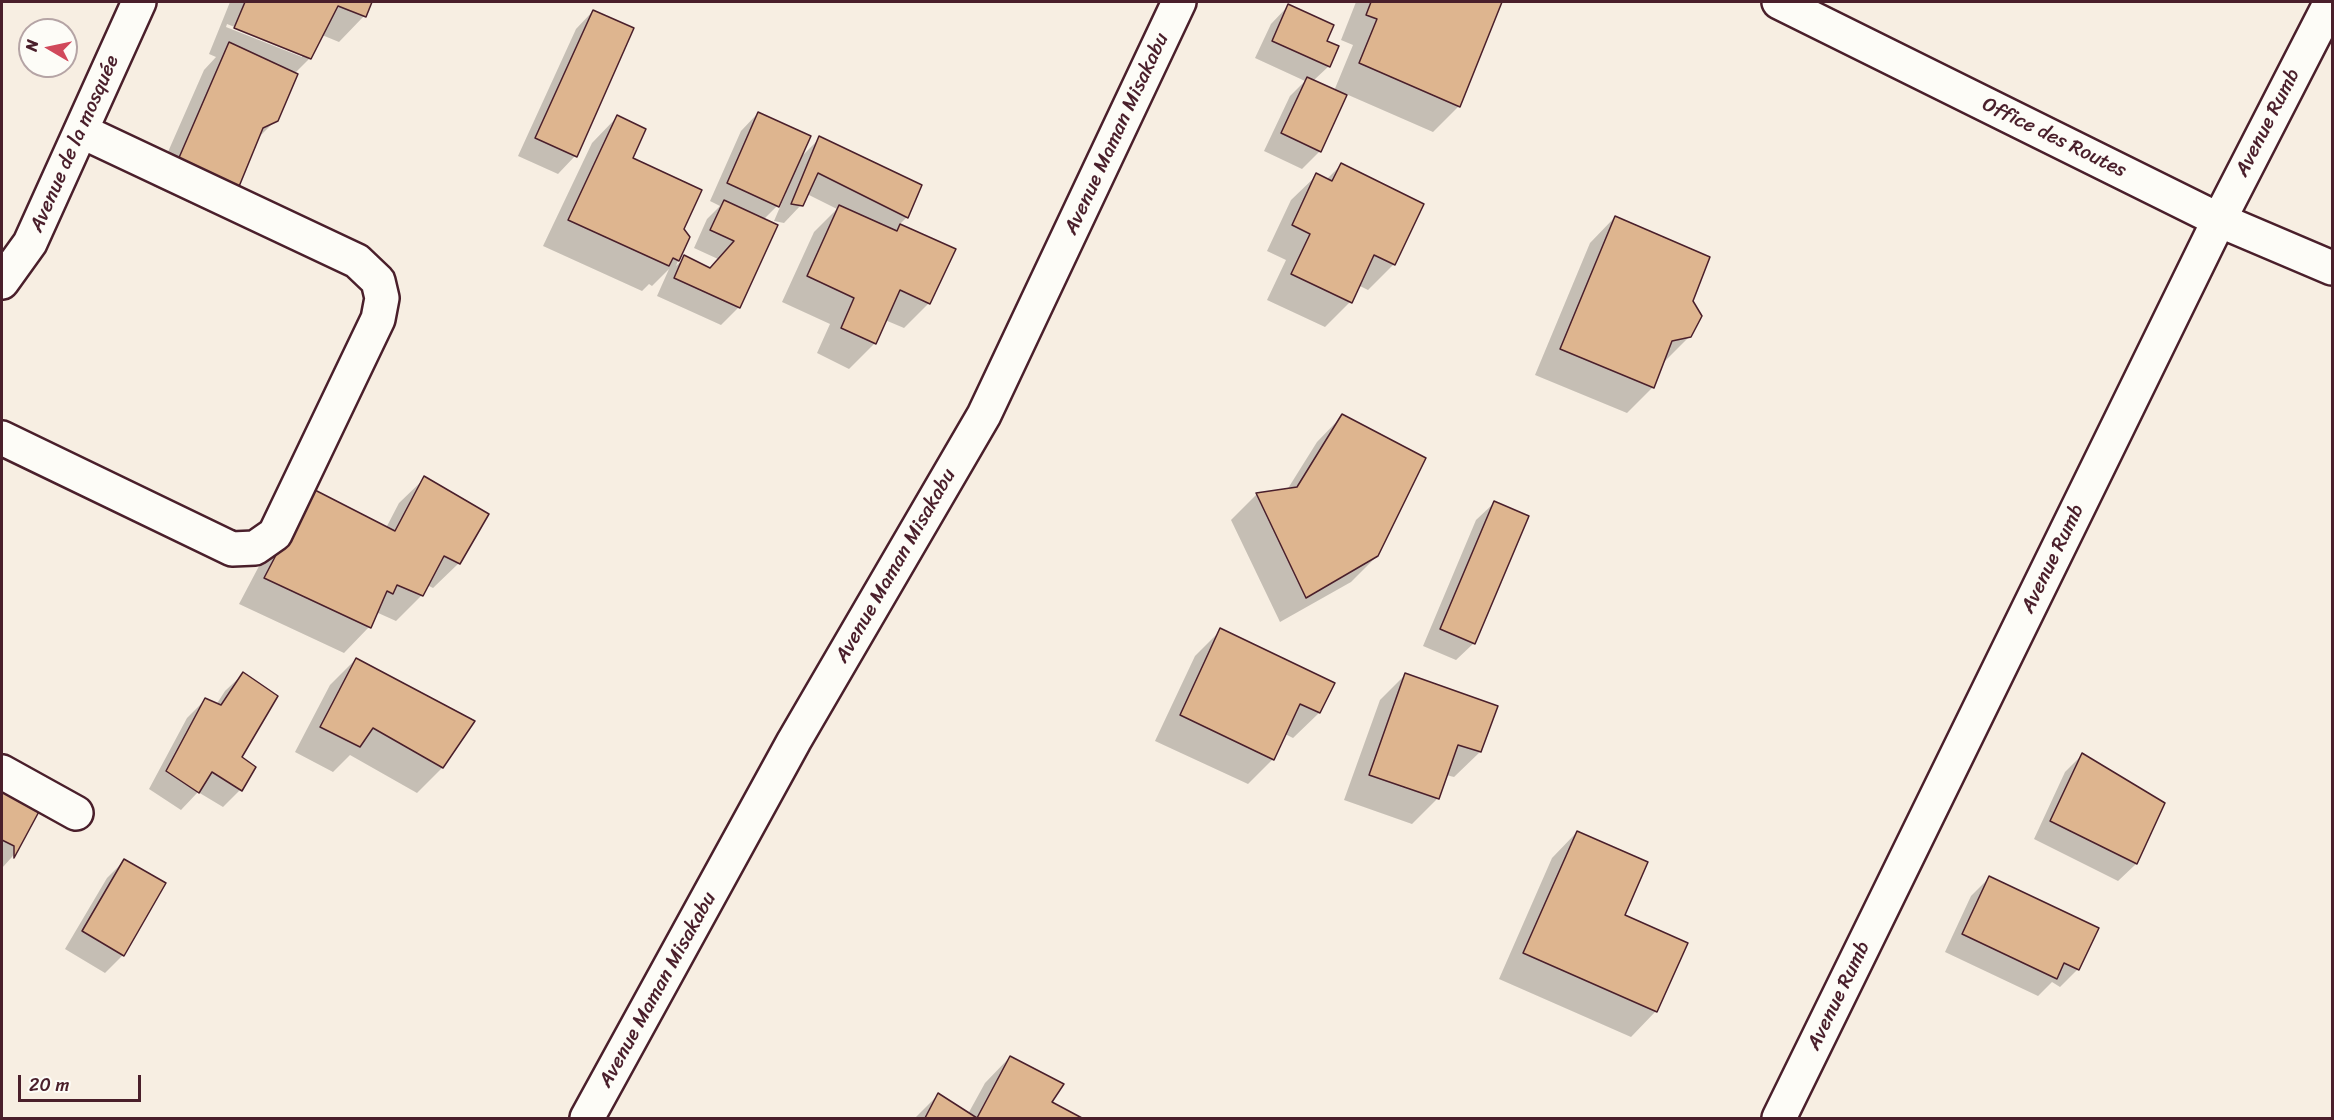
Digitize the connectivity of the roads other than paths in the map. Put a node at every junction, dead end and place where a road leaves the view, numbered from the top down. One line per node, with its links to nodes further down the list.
1 (139, 2): 5 (street, Avenue de la mosquée)
2 (1179, 2): 12 (street, Avenue Maman Misakabu)
3 (1779, 2): 6 (street, Office des Routes)
4 (2331, 2): 6 (street, Avenue Rumb)
5 (81, 130): 8 (street, Avenue de la mosquée); 9 (street)
6 (2219, 220): 7 (street, Office des Routes); 13 (street, Avenue Rumb)
7 (2332, 268)
8 (2, 282)
9 (2, 438)
10 (2, 772): 11 (street)
11 (76, 813)
12 (587, 1119)
13 (1779, 1119)

